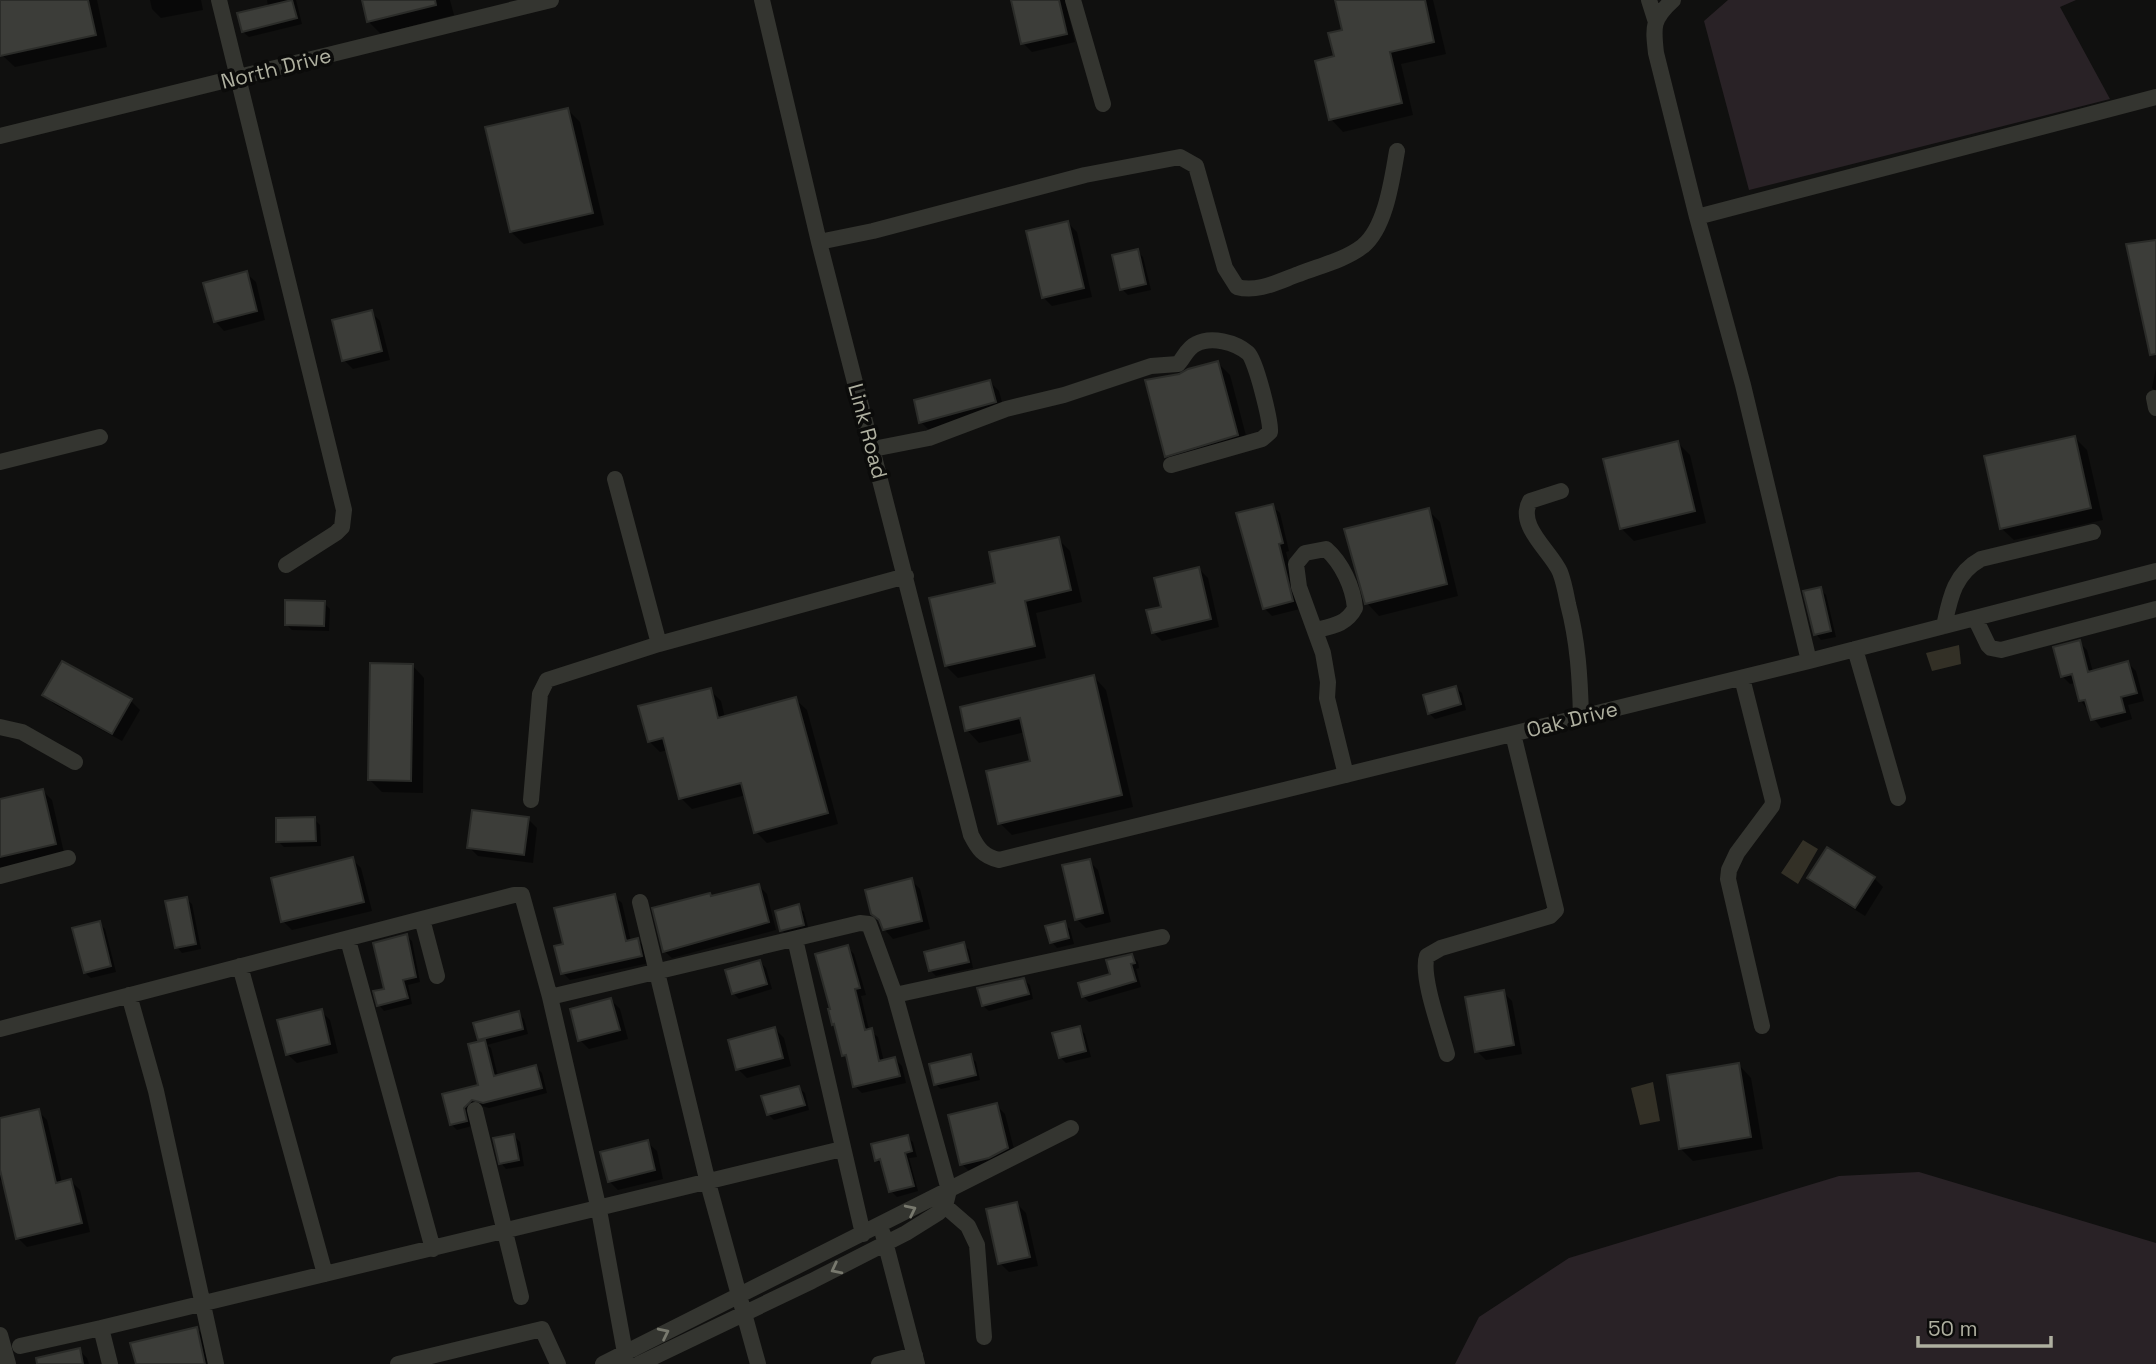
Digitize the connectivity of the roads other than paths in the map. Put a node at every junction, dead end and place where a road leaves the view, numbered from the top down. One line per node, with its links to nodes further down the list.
1 (219, 0): 8 (street)
2 (551, 0): 8 (street, North Drive)
3 (762, 0): 14 (street, Link Road)
4 (1073, 0): 10 (street)
5 (1649, 0): 7 (street)
6 (1673, 0): 7 (street)
7 (1655, 19): 13 (street)
8 (237, 78): 11 (street, North Drive); 22 (street)
9 (2156, 97): 13 (street)
10 (1103, 104)
11 (0, 136)
12 (1397, 151): 14 (street)
13 (1697, 217): 31 (street)
14 (819, 242): 16 (street, Link Road)
15 (100, 437): 17 (street)
16 (873, 449): 18 (street); 24 (street, Link Road)
17 (0, 462)
18 (1171, 465)
19 (615, 479): 29 (street)
20 (1561, 491): 33 (street)
21 (2093, 532): 27 (street)
22 (286, 565)
23 (2156, 571): 26 (street, Oak Drive)
24 (906, 576): 29 (street); 40 (street, Link Road)
25 (2156, 609): 26 (street)
26 (1975, 618): 27 (street, Oak Drive)
27 (1944, 626): 30 (street, Oak Drive)
28 (1316, 631): 28 (street); 37 (street)
29 (659, 644): 39 (street)
30 (1855, 649): 31 (street, Oak Drive); 38 (street)
31 (1809, 661): 32 (street, Oak Drive)
32 (1742, 678): 33 (street, Oak Drive); 54 (street)
33 (1581, 717): 35 (street, Oak Drive)
34 (0, 727): 36 (street)
35 (1513, 734): 37 (street, Oak Drive); 56 (street)
36 (75, 762)
37 (1346, 775): 40 (street, Oak Drive)
38 (1898, 798)
39 (531, 800)
40 (987, 857)
41 (68, 858): 42 (street)
42 (0, 876)
43 (640, 902): 49 (street)
44 (422, 919): 47 (street); 50 (street); 53 (street)
45 (1161, 937): 52 (street)
46 (795, 939): 49 (street); 52 (street); 59 (street)
47 (348, 940): 48 (street); 67 (street)
48 (240, 967): 51 (street); 68 (street)
49 (657, 971): 53 (street); 60 (street)
50 (437, 976)
51 (129, 995): 55 (street); 71 (street)
52 (895, 995): 61 (street)
53 (550, 998): 62 (street)
54 (1762, 1026)
55 (0, 1029)
56 (1447, 1054)
57 (475, 1110): 64 (street)
58 (1071, 1128): 61 (street)
59 (842, 1149): 60 (street); 65 (street)
60 (708, 1183): 62 (street); 69 (street)
61 (947, 1198): 63 (street, one-way to 61); 66 (street); 75 (street)
62 (599, 1210): 64 (street); 77 (street)
63 (881, 1225): 65 (street); 66 (street)
64 (503, 1231): 67 (street); 70 (street)
65 (863, 1234): 69 (street)
66 (886, 1243): 72 (street, one-way to 72); 78 (street)
67 (433, 1249): 68 (street)
68 (325, 1274): 71 (street)
69 (740, 1296): 72 (street); 77 (street, one-way to 69)
70 (521, 1297)
71 (203, 1305): 73 (street); 81 (street)
72 (744, 1314): 85 (street); 86 (street)
73 (101, 1328): 76 (street); 80 (street)
74 (0, 1335): 79 (street)
75 (984, 1337)
76 (20, 1346)
77 (625, 1358): 84 (street)
78 (916, 1359): 87 (street)
79 (8, 1364)
80 (110, 1364)
81 (216, 1364)
82 (398, 1364): 83 (street)
83 (558, 1364)
84 (603, 1364)
85 (639, 1364)
86 (758, 1364)
87 (879, 1364)

